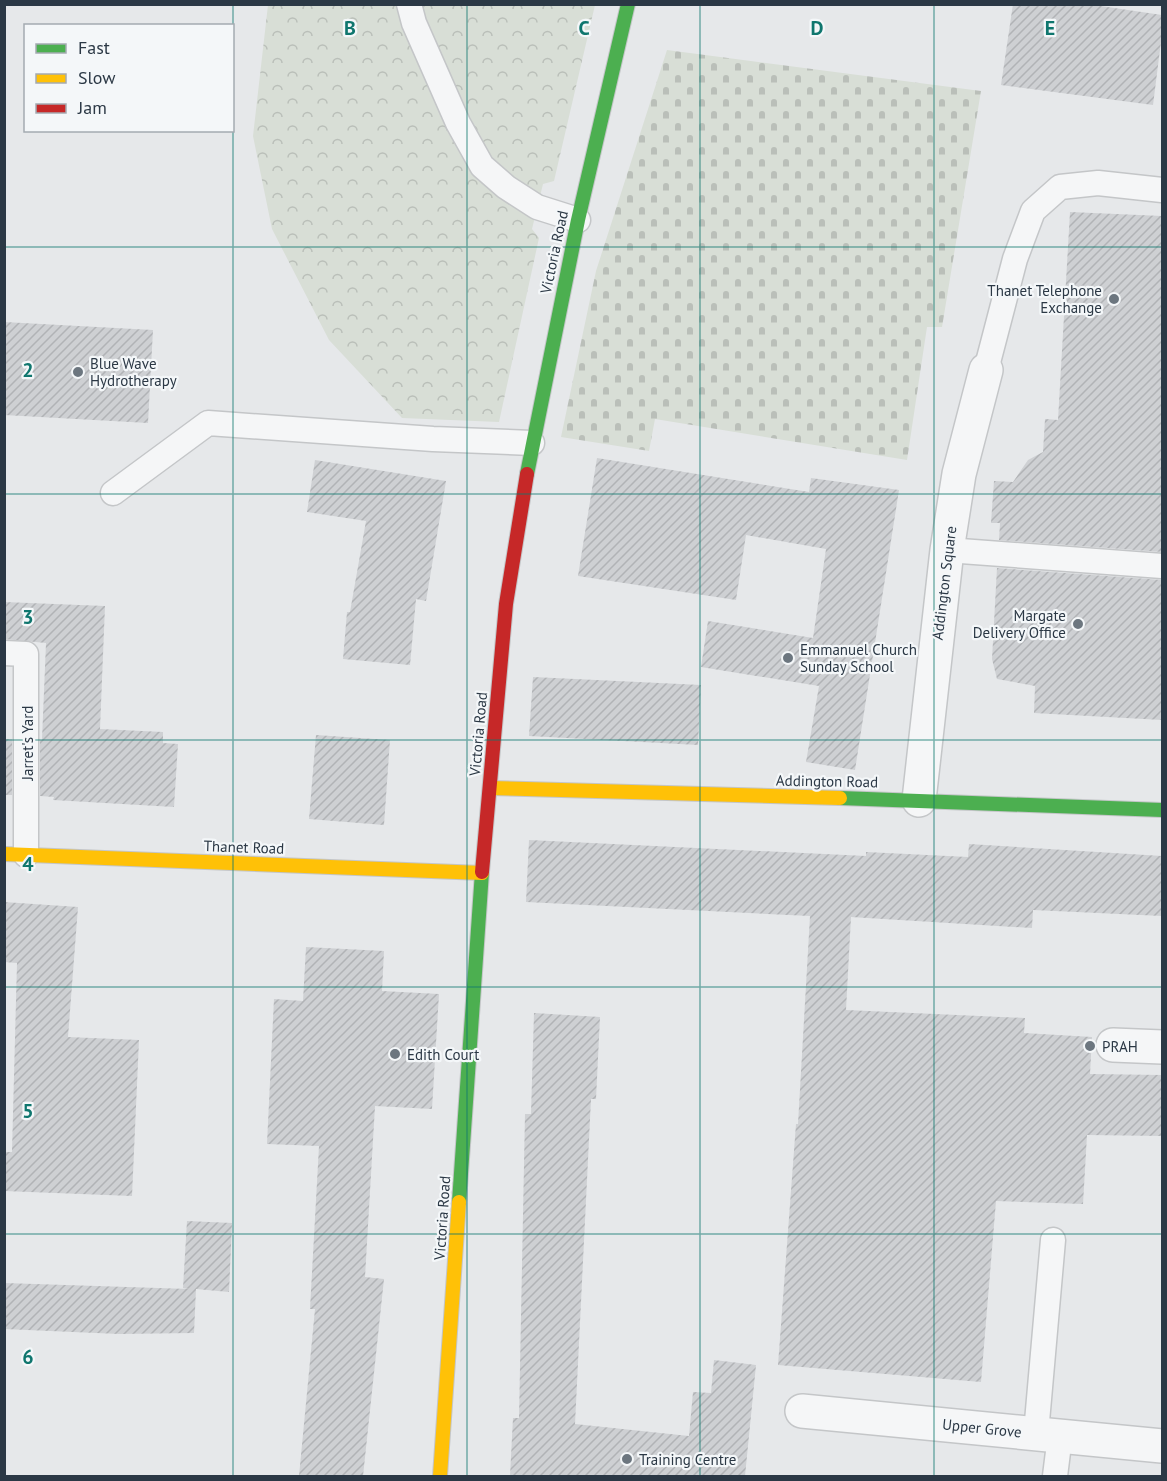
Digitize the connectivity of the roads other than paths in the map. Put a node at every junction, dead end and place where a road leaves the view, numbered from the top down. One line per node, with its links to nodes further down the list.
1 (409, 4): 4 (lane)
2 (628, 4): 4 (street, Victoria Road)
3 (1162, 190): 5 (lane)
4 (578, 220): 6 (street, Victoria Road)
5 (987, 370): 8 (street, Addington Square)
6 (532, 443): 7 (lane); 11 (street, Victoria Road)
7 (113, 493)
8 (947, 550): 9 (lane); 12 (street, Addington Square)
9 (1162, 566)
10 (4, 653): 14 (lane, Jarret's Yard)
11 (490, 788): 12 (street, Addington Road); 15 (street, Victoria Road)
12 (919, 800): 13 (street, Addington Road)
13 (1162, 810)
14 (15, 854): 15 (street, Thanet Road)
15 (482, 873): 22 (street, Victoria Road)
16 (1113, 1045): 17 (street)
17 (1162, 1047)
18 (1053, 1240): 20 (lane)
19 (802, 1411): 20 (street, Upper Grove)
20 (1048, 1435): 21 (street, Upper Grove); 23 (lane)
21 (1162, 1446)
22 (440, 1476)
23 (1055, 1476)

